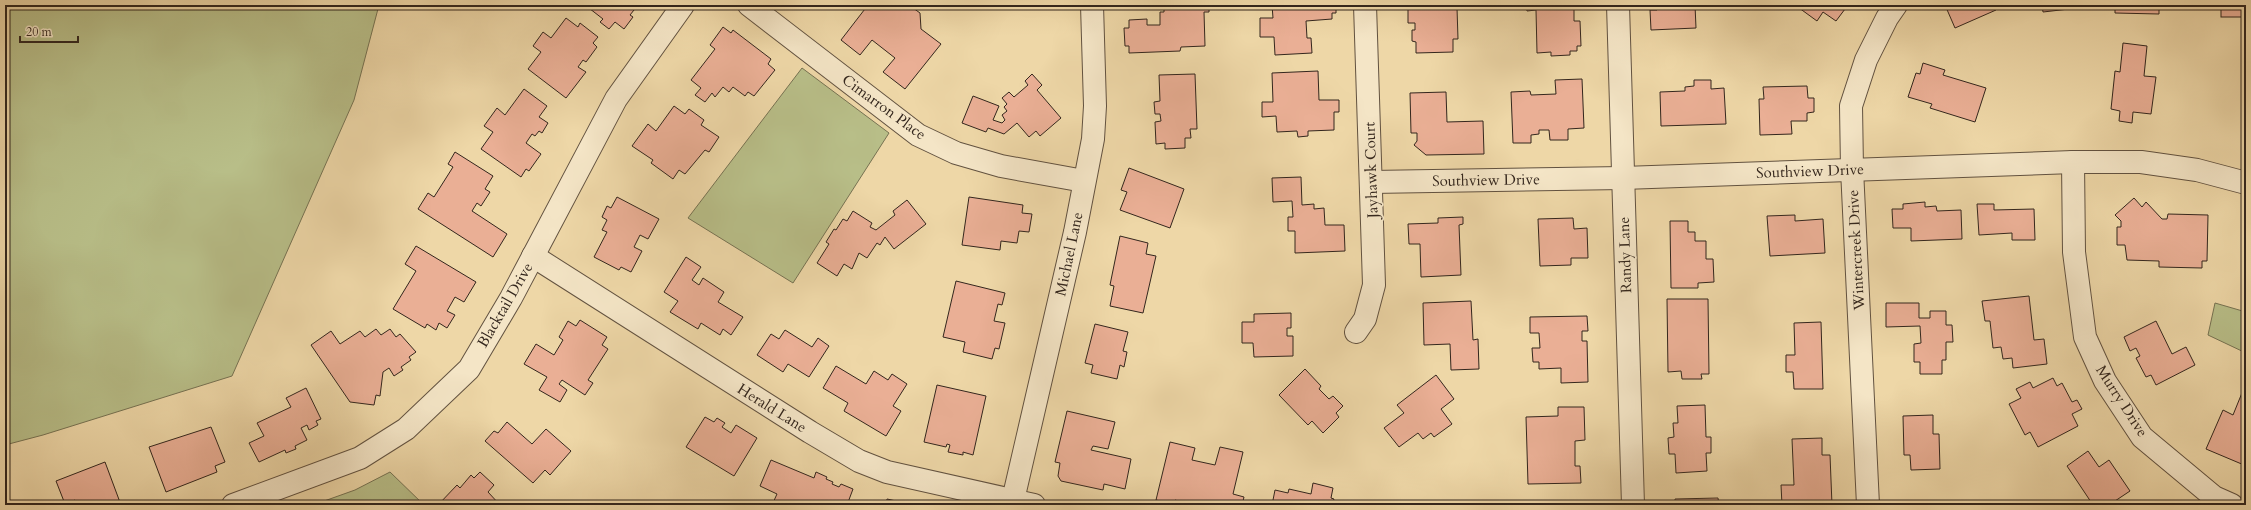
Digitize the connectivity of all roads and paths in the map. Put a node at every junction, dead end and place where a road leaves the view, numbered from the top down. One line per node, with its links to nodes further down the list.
1 (683, 5): 13 (street, Blacktail Drive)
2 (749, 5): 10 (street, Cimarron Place)
3 (1092, 5): 10 (street, Michael Lane)
4 (1365, 5): 11 (street, Jayhawk Court)
5 (1618, 5): 9 (street, Randy Lane)
6 (1896, 5): 8 (street, Wintercreek Drive)
7 (2072, 162): 8 (street, Southview Drive); 12 (street, Southview Drive); 20 (street, Murry Drive)
8 (1852, 169): 9 (street, Southview Drive); 19 (street, Wintercreek Drive)
9 (1623, 178): 11 (street, Southview Drive); 18 (street, Randy Lane)
10 (1084, 181): 15 (street, Michael Lane)
11 (1371, 182): 14 (street, Jayhawk Court)
12 (2246, 183)
13 (533, 256): 15 (street, Herald Lane); 16 (street, Blacktail Drive)
14 (1356, 332)
15 (1013, 500): 17 (street, Herald Lane)
16 (233, 505)
17 (1034, 505)
18 (1633, 505)
19 (1868, 505)
20 (2232, 505)

